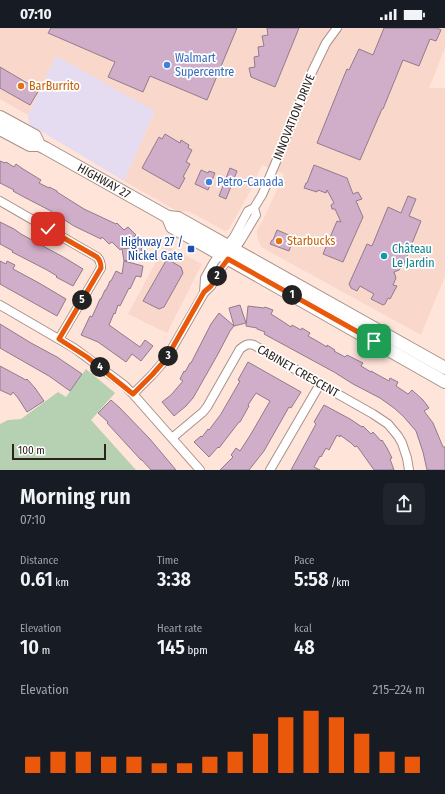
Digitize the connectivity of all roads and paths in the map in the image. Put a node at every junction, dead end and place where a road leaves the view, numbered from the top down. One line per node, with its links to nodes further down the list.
1 (337, 28): 6 (street, INNOVATION DRIVE)
2 (0, 117): 4 (main road, HIGHWAY 27)
3 (0, 129): 4 (main road, HIGHWAY 27)
4 (39, 145): 6 (main road, HIGHWAY 27)
5 (0, 201): 8 (street)
6 (227, 252): 9 (main road, HIGHWAY 27); 10 (main road, HIGHWAY 27); 12 (street, INNOVATION DRIVE)
7 (0, 305): 8 (street)
8 (59, 339): 12 (street)
9 (445, 368)
10 (445, 382)
11 (320, 384): 13 (street, CABINET CRESCENT); 15 (street); 16 (street, CABINET CRESCENT)
12 (133, 394): 13 (street)
13 (172, 438): 14 (street)
14 (200, 470)
15 (270, 470)
16 (409, 470)

